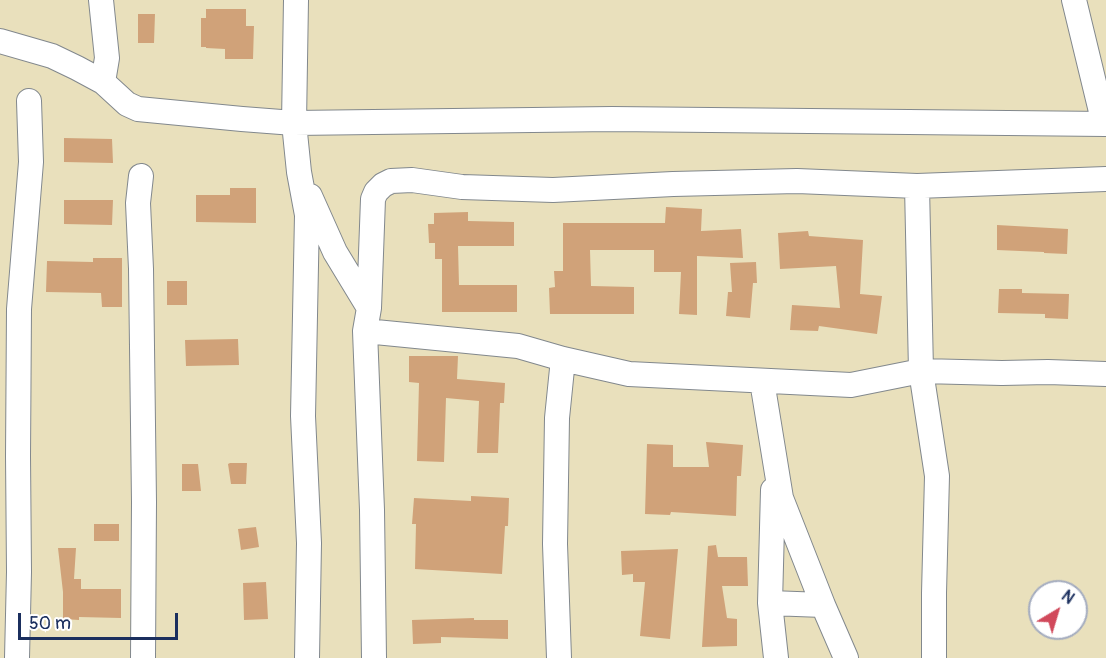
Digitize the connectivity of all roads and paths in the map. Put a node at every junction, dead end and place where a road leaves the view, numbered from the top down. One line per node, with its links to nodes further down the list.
1 (101, 0): 5 (street)
2 (296, 0): 7 (street)
3 (1074, 0): 8 (street)
4 (0, 42): 5 (street)
5 (103, 82): 7 (street)
6 (29, 101): 21 (street)
7 (294, 123): 8 (street); 9 (street)
8 (1105, 124)
9 (299, 172): 13 (street); 23 (street)
10 (141, 176): 22 (street)
11 (1106, 179): 12 (street)
12 (917, 186): 13 (street); 15 (street)
13 (367, 320): 14 (street); 24 (street)
14 (563, 359): 17 (street); 25 (street)
15 (921, 371): 16 (street); 17 (street); 28 (street)
16 (1106, 374)
17 (762, 381): 18 (street)
18 (774, 460): 19 (street); 20 (street)
19 (770, 603): 20 (street); 26 (street)
20 (823, 606): 27 (street)
21 (17, 658)
22 (143, 658)
23 (307, 658)
24 (374, 658)
25 (559, 658)
26 (776, 658)
27 (846, 658)
28 (934, 658)

